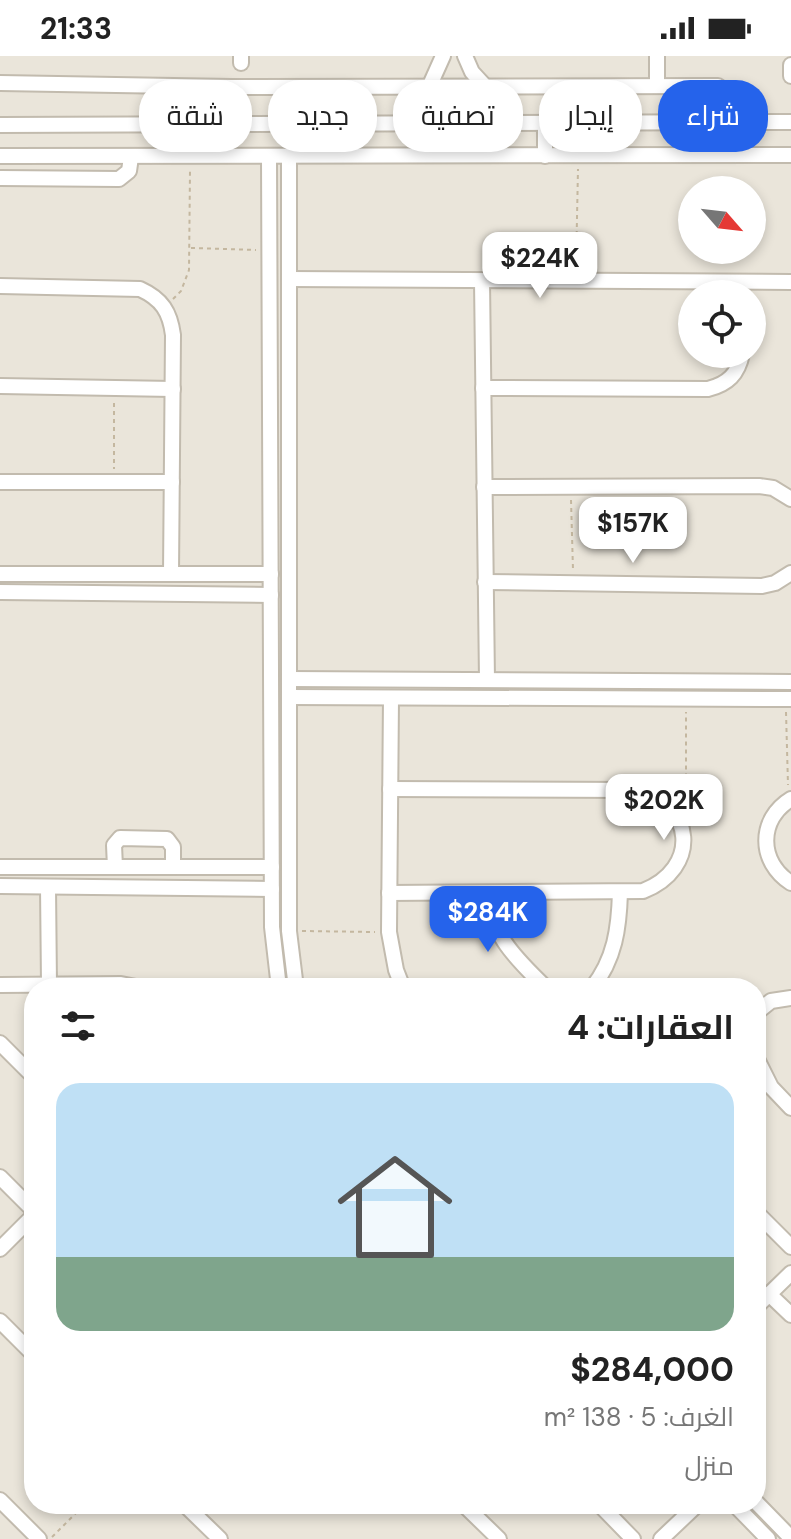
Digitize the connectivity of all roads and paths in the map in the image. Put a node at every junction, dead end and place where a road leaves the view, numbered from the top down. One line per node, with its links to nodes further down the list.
1 (443, 56): 6 (street)
2 (465, 56): 7 (street)
3 (657, 56): 11 (street)
4 (791, 65): 5 (street)
5 (791, 76)
6 (432, 80)
7 (479, 80)
8 (0, 83): 9 (street)
9 (393, 85)
10 (523, 85): 11 (street)
11 (657, 86)
12 (642, 122): 13 (street)
13 (791, 122)
14 (393, 123): 15 (street)
15 (0, 125)
16 (545, 152): 19 (street)
17 (791, 155): 20 (street)
18 (0, 156): 21 (street)
19 (545, 156): 20 (street); 24 (street)
20 (578, 156): 30 (path)
21 (131, 157): 22 (street); 25 (street)
22 (190, 157): 23 (street); 26 (path)
23 (269, 157): 24 (street); 27 (street)
24 (289, 157): 28 (street)
25 (0, 178)
26 (189, 248): 27 (path); 35 (path)
27 (270, 251): 50 (street)
28 (289, 279): 29 (street); 55 (street)
29 (482, 281): 30 (street); 39 (street)
30 (576, 281): 32 (street)
31 (791, 282): 33 (street)
32 (678, 285)
33 (766, 285)
34 (0, 286): 35 (street)
35 (164, 305): 40 (street)
36 (737, 368): 39 (street)
37 (0, 386): 38 (street)
38 (114, 388): 40 (street); 42 (path)
39 (483, 388): 44 (street)
40 (173, 389): 43 (street)
41 (0, 482): 42 (street)
42 (115, 482): 43 (street)
43 (172, 482): 49 (street)
44 (484, 487): 45 (street); 51 (street)
45 (571, 487): 46 (street); 52 (path)
46 (791, 499)
47 (791, 573): 52 (street)
48 (0, 574): 49 (street)
49 (171, 574): 50 (street)
50 (271, 574): 54 (street)
51 (485, 582): 52 (street); 56 (street)
52 (573, 583)
53 (0, 592): 54 (street)
54 (271, 595): 70 (street)
55 (289, 679): 56 (street); 59 (street)
56 (487, 680): 57 (street)
57 (660, 681): 58 (street); 61 (street)
58 (791, 682)
59 (289, 697): 60 (street); 78 (street)
60 (391, 698): 61 (street); 64 (street)
61 (660, 698): 62 (street)
62 (686, 698): 63 (street); 66 (path)
63 (788, 699): 65 (path)
64 (390, 789): 66 (street); 76 (street)
65 (790, 800): 71 (street)
66 (676, 814): 75 (street)
67 (0, 867): 68 (street)
68 (115, 867): 69 (street); 69 (street)
69 (173, 867): 70 (street)
70 (272, 867): 74 (street)
71 (791, 883)
72 (0, 886): 73 (street)
73 (48, 887): 74 (street); 80 (street)
74 (272, 889): 81 (street)
75 (620, 892): 77 (street); 85 (street)
76 (389, 893): 77 (street); 79 (street)
77 (490, 893): 84 (street)
78 (289, 931): 79 (path); 82 (street)
79 (389, 932): 83 (street)
80 (57, 978)
81 (277, 978)
82 (295, 978)
83 (399, 978)
84 (536, 978)
85 (599, 978)
86 (0, 985): 87 (street)
87 (24, 985)
88 (791, 998): 89 (street)
89 (766, 1005)
90 (0, 1043): 91 (street)
91 (24, 1067)
92 (766, 1077): 93 (street)
93 (791, 1108)
94 (0, 1177): 95 (street)
95 (24, 1202)
96 (766, 1222): 98 (street)
97 (24, 1224): 99 (street)
98 (791, 1247)
99 (0, 1249)
100 (791, 1273): 101 (street)
101 (769, 1294): 102 (street); 103 (street)
102 (766, 1297)
103 (791, 1315)
104 (0, 1321): 105 (street)
105 (24, 1345)
106 (0, 1500): 114 (street)
107 (766, 1512): 115 (street)
108 (75, 1514): 117 (path)
109 (194, 1514): 118 (street)
110 (473, 1514): 119 (street)
111 (609, 1514): 120 (street)
112 (687, 1514): 121 (street)
113 (744, 1514): 122 (street)
114 (7, 1516): 116 (street)
115 (791, 1538)
116 (39, 1539)
117 (50, 1539)
118 (220, 1539)
119 (499, 1539)
120 (633, 1539)
121 (661, 1539)
122 (768, 1539)

